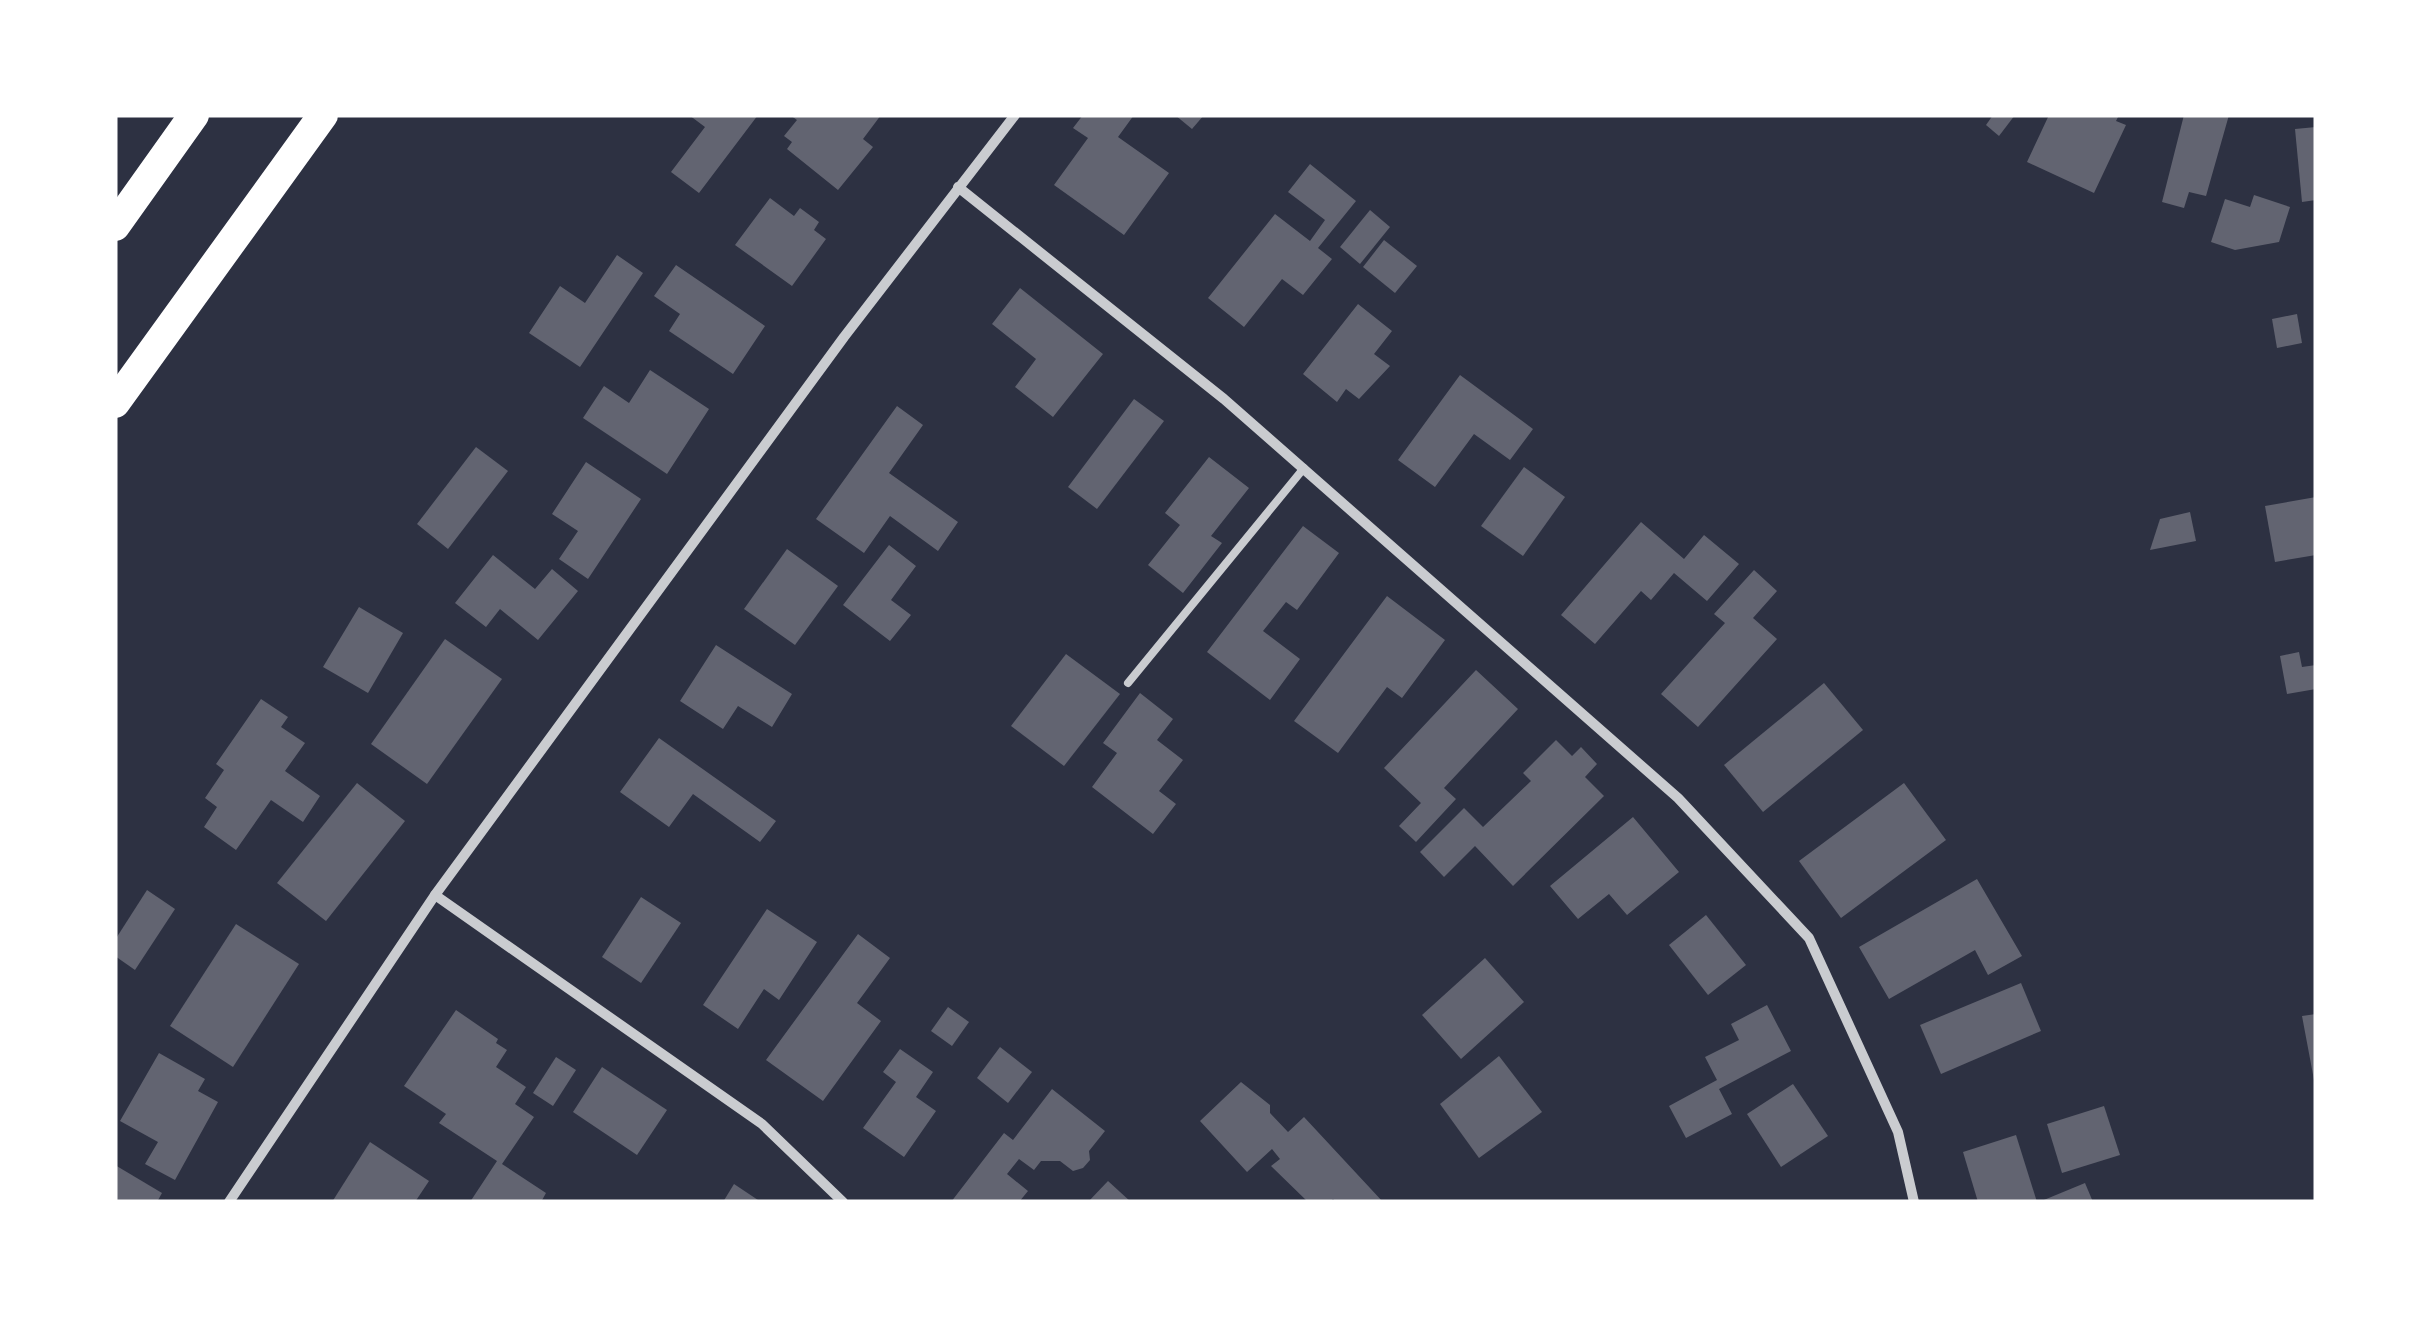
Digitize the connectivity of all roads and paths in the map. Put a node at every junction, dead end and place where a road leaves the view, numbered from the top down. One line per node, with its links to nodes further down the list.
1 (194, 115): 5 (highway)
2 (324, 115): 6 (highway)
3 (1015, 115): 4 (street)
4 (958, 187): 7 (street); 9 (street)
5 (115, 226)
6 (115, 403)
7 (1304, 468): 8 (lane); 12 (street)
8 (1128, 683)
9 (435, 895): 10 (street); 11 (street)
10 (229, 1202)
11 (843, 1202)
12 (1914, 1202)

